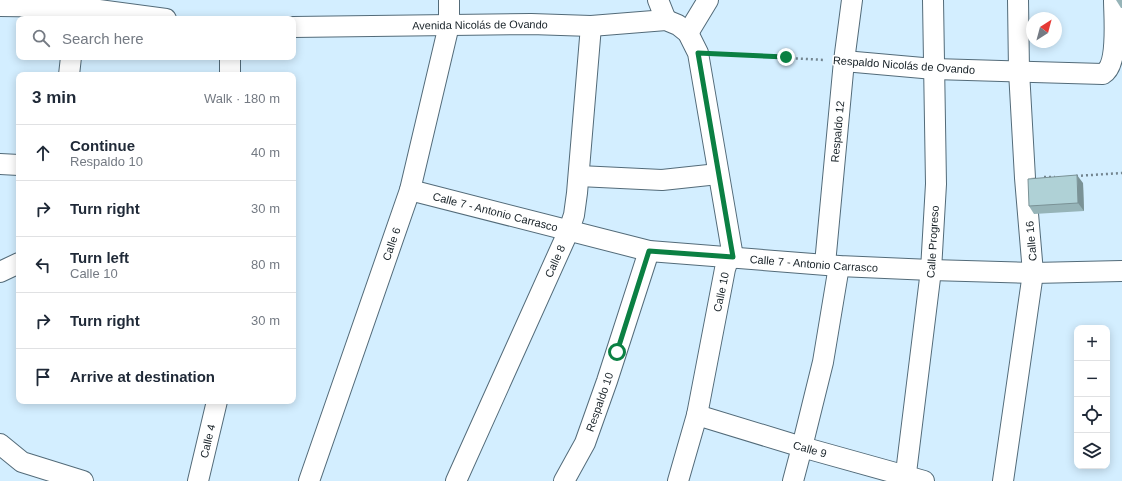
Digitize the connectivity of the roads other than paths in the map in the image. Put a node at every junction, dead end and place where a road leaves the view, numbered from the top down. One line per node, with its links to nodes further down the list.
1 (449, 0): 12 (street, Calle 6)
2 (658, 0): 11 (street)
3 (708, 0): 15 (street)
4 (852, 0): 18 (street, Respaldo 12)
5 (933, 0): 19 (street, Calle Progreso)
6 (1018, 0): 20 (street, Calle 16)
7 (1114, 0): 20 (street, Respaldo Nicolás de Ovando)
8 (0, 6): 9 (street)
9 (77, 9): 10 (street)
10 (139, 16)
11 (666, 20): 13 (street, Avenida Nicolás de Ovando); 15 (street)
12 (449, 25): 13 (street, Avenida Nicolás de Ovando); 14 (street, Avenida Nicolás de Ovando); 27 (street, Calle 6)
13 (591, 26): 26 (street, Calle 8)
14 (296, 27)
15 (688, 33): 25 (street, Calle 10)
16 (71, 60): 21 (street)
17 (230, 60): 22 (street)
18 (844, 61): 19 (street, Respaldo Nicolás de Ovando); 32 (street, Respaldo 12)
19 (934, 69): 20 (street, Respaldo Nicolás de Ovando); 33 (street, Calle Progreso)
20 (1019, 70): 36 (street, Calle 16)
21 (69, 72)
22 (230, 72)
23 (0, 164): 24 (street)
24 (16, 165)
25 (718, 174): 26 (street); 30 (street, Calle 10)
26 (579, 176): 28 (street, Calle 8)
27 (410, 190): 28 (street, Calle 7 - Antonio Carrasco); 44 (street, Calle 6)
28 (568, 230): 29 (street, Calle 7 - Antonio Carrasco); 45 (street, Calle 8)
29 (649, 251): 30 (street, Calle 7 - Antonio Carrasco); 46 (street, Respaldo 10)
30 (733, 257): 32 (street, Calle 7 - Antonio Carrasco); 38 (street, Calle 10)
31 (16, 264): 35 (street)
32 (832, 265): 33 (street, Calle 7 - Antonio Carrasco); 40 (street, Respaldo 12)
33 (931, 270): 36 (street, Calle 7 - Antonio Carrasco); 41 (street, Calle Progreso)
34 (1122, 271): 36 (street, Calle 7 - Antonio Carrasco)
35 (0, 272)
36 (1033, 273): 49 (street, Calle 16)
37 (216, 404): 43 (street, Calle 4)
38 (697, 415): 40 (street, Calle 9); 47 (street, Calle 10)
39 (0, 444): 42 (street)
40 (802, 447): 41 (street, Calle 9); 48 (street, Respaldo 12)
41 (912, 479)
42 (83, 481)
43 (198, 481)
44 (309, 481)
45 (456, 481)
46 (564, 481)
47 (678, 481)
48 (792, 481)
49 (1003, 481)

